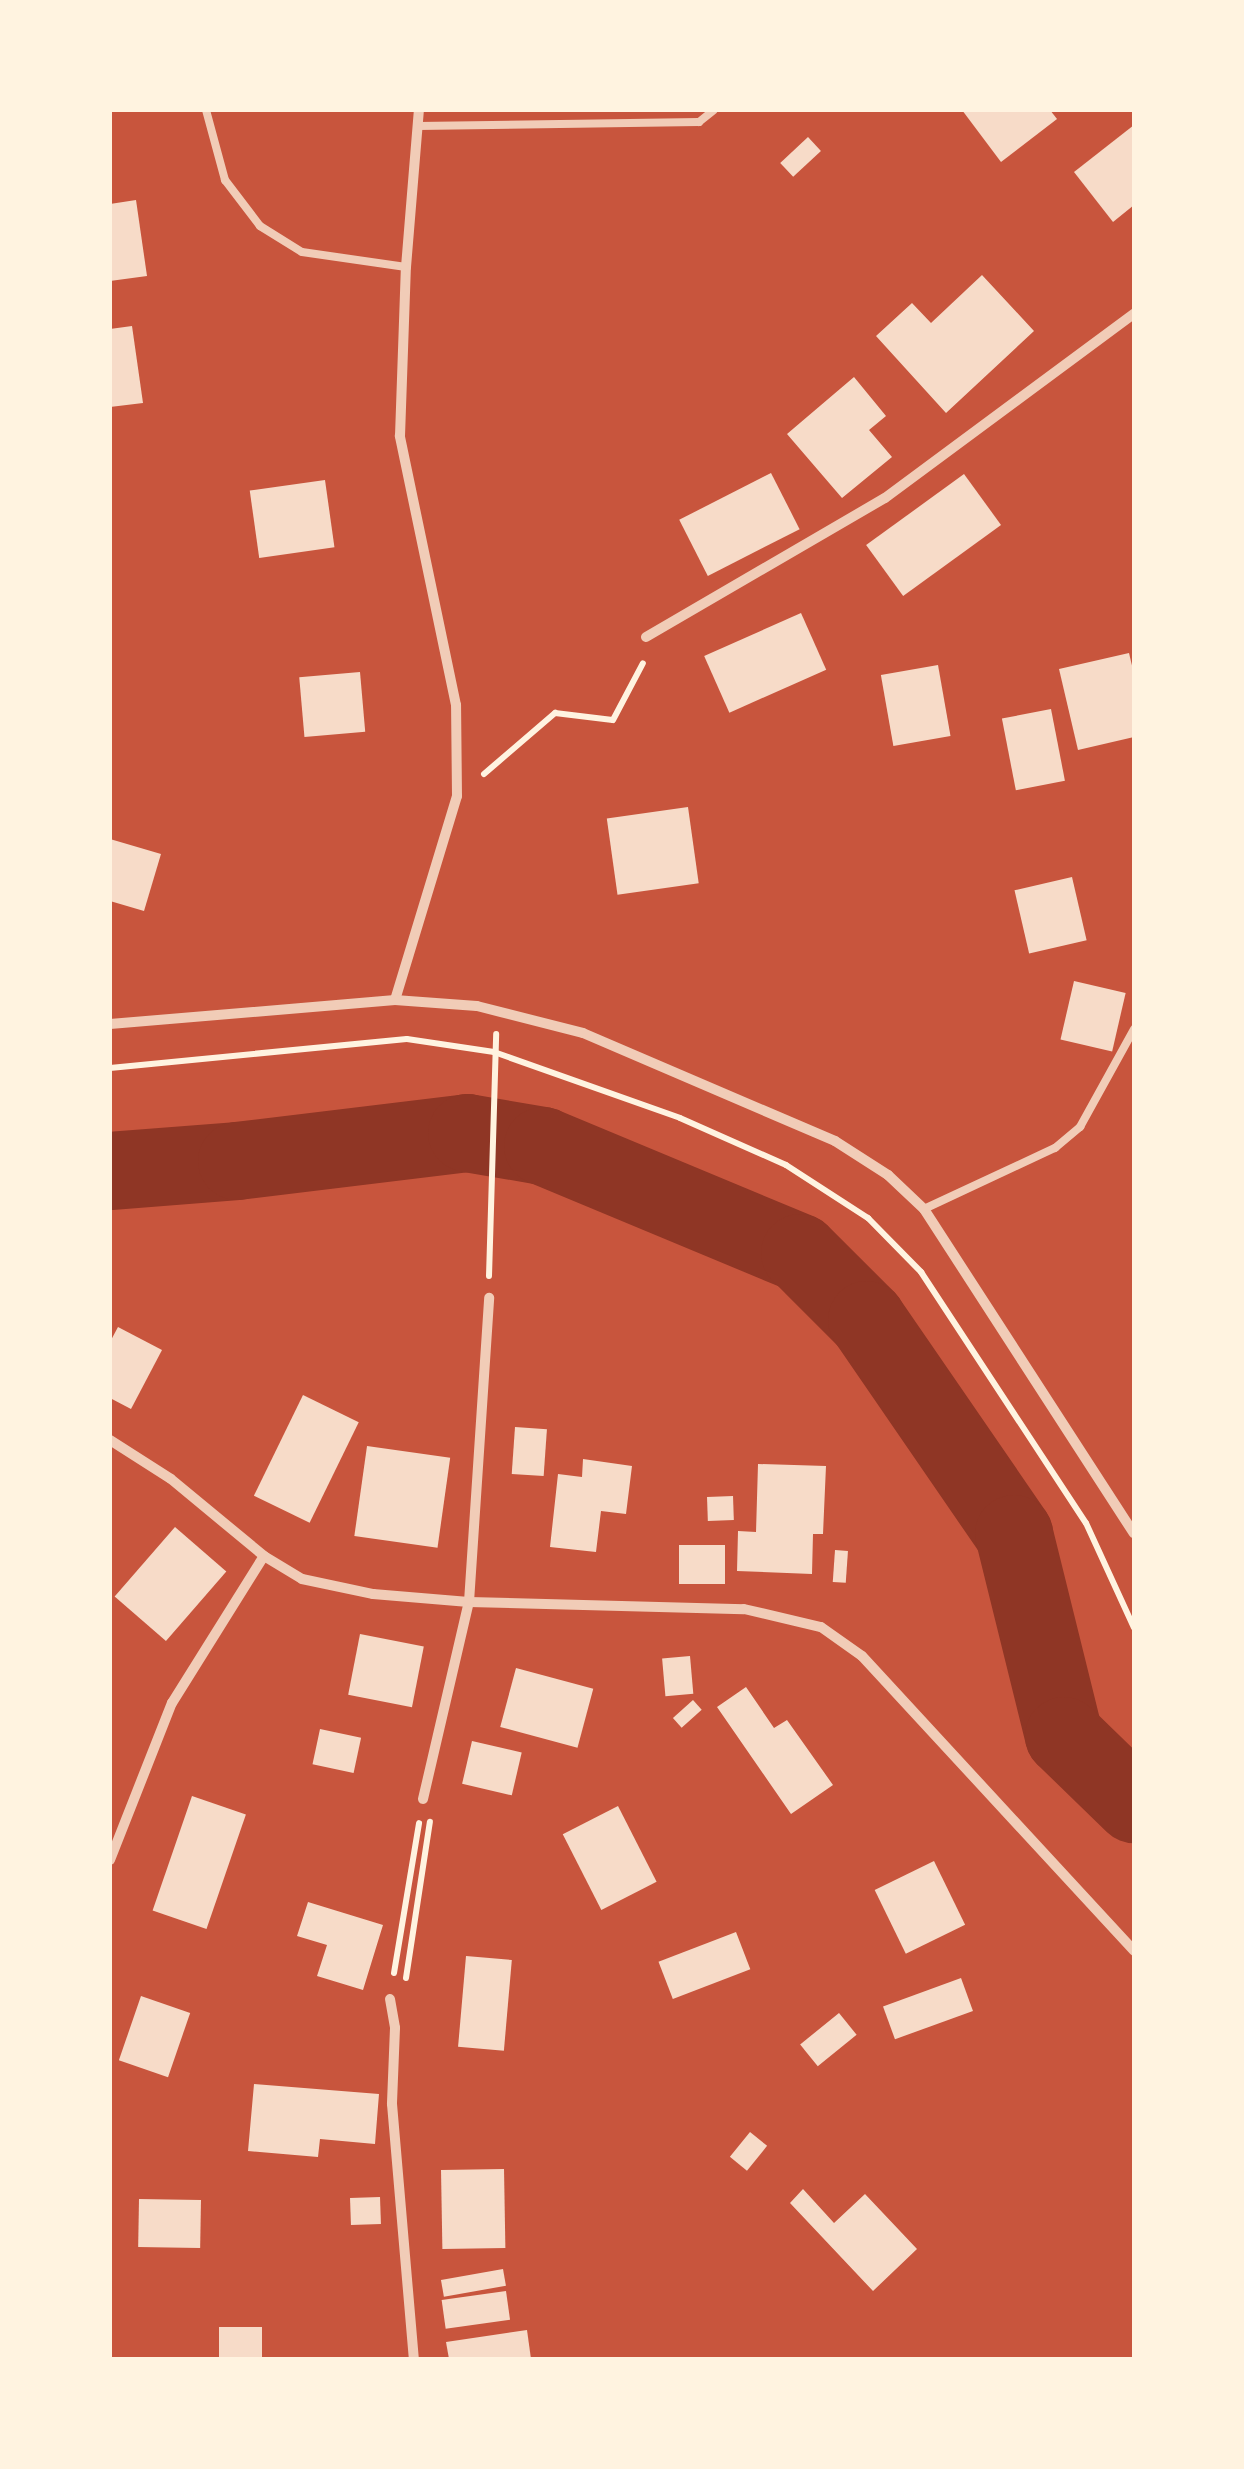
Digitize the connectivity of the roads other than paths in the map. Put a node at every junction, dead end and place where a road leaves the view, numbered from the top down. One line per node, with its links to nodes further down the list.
1 (206, 110): 5 (lane)
2 (419, 110): 4 (street)
3 (714, 110): 4 (lane)
4 (418, 126): 5 (street)
5 (406, 268): 8 (street)
6 (1134, 314): 7 (street)
7 (646, 636)
8 (395, 1000): 9 (street); 11 (street)
9 (110, 1024)
10 (1134, 1029): 11 (lane)
11 (924, 1209): 14 (street)
12 (490, 1298): 16 (street)
13 (110, 1440): 15 (street)
14 (1134, 1533)
15 (264, 1556): 16 (street); 18 (street)
16 (469, 1602): 17 (street); 19 (street)
17 (423, 1799)
18 (110, 1860)
19 (1134, 1950)
20 (390, 1999): 21 (street)
21 (414, 2359)

